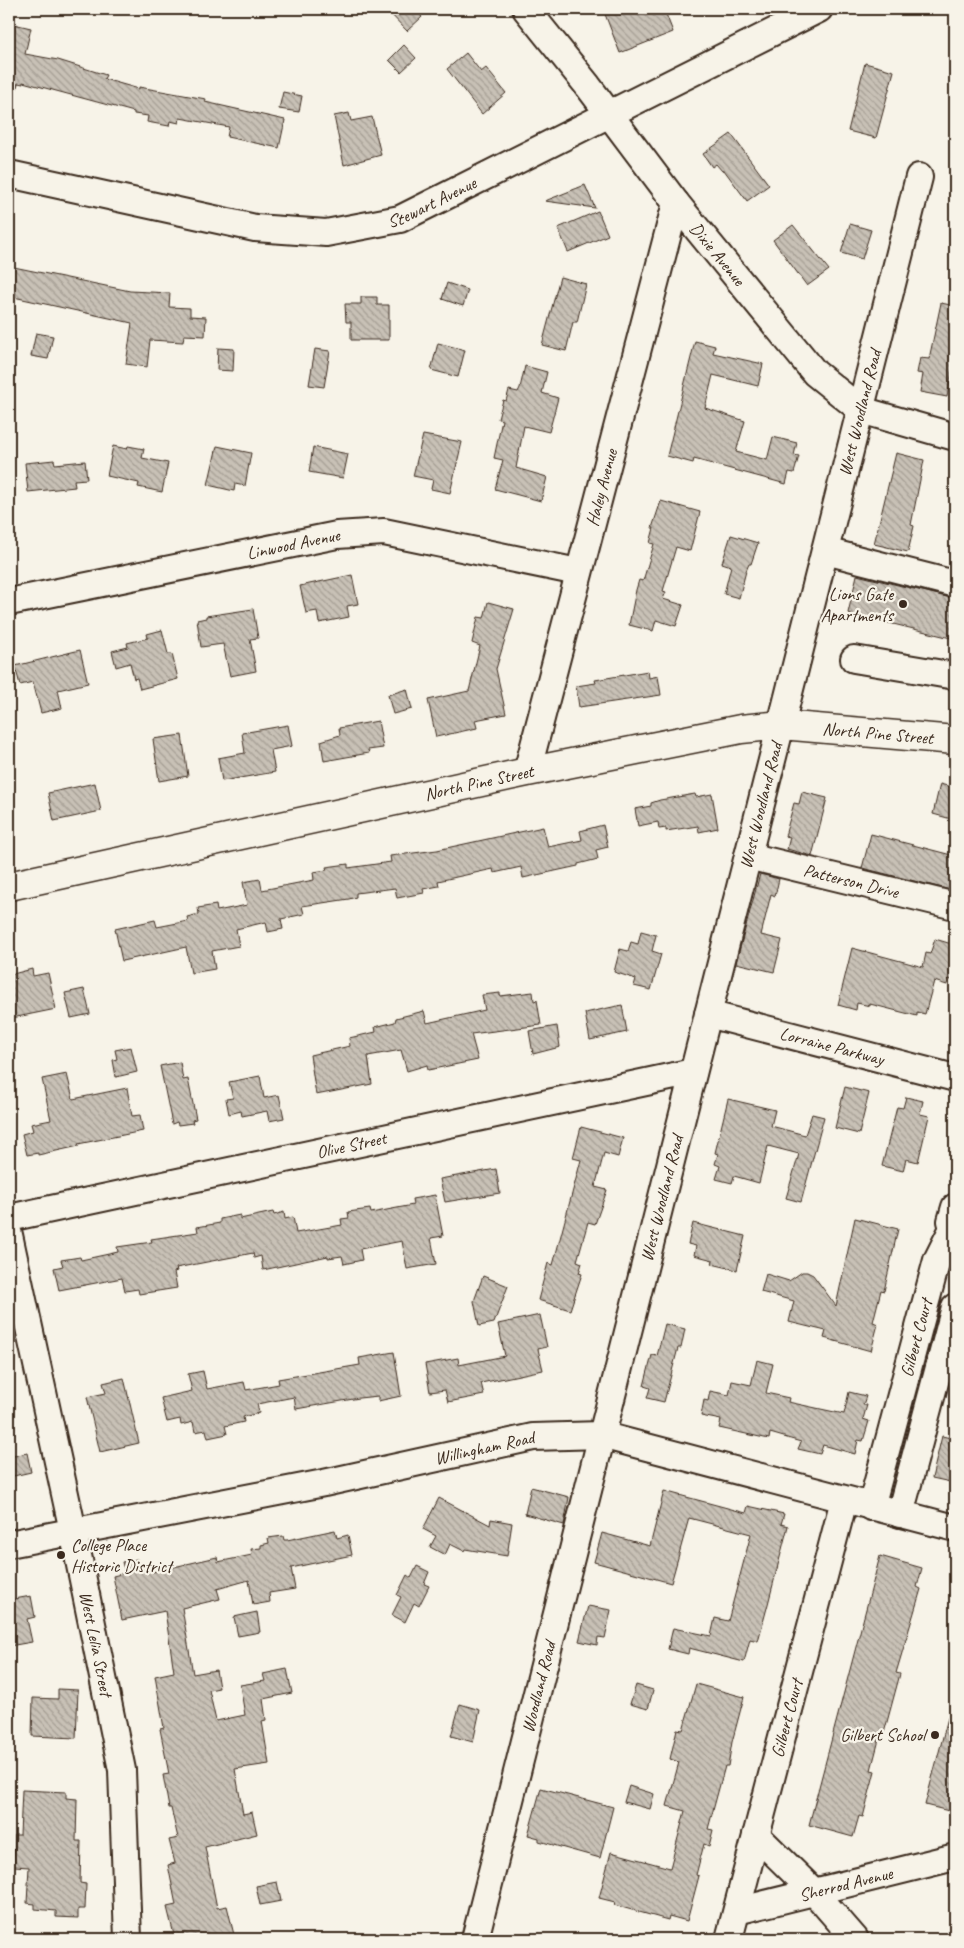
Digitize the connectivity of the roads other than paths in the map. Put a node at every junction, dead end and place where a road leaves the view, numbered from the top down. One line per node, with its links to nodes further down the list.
1 (526, 9): 3 (street, Dixie Avenue)
2 (818, 9): 3 (street, Stewart Avenue)
3 (608, 114): 4 (street, Stewart Avenue); 6 (street, Dixie Avenue)
4 (9, 174)
5 (919, 177): 7 (street, West Woodland Road)
6 (676, 203): 7 (street, Dixie Avenue); 10 (street, Haley Avenue)
7 (860, 410): 8 (street, Dixie Avenue); 9 (street, West Woodland Road)
8 (955, 437)
9 (825, 551): 11 (street); 15 (street, West Woodland Road)
10 (578, 572): 12 (street, Linwood Avenue); 17 (street, Haley Avenue)
11 (955, 584)
12 (9, 602)
13 (854, 659): 14 (street)
14 (955, 676)
15 (781, 725): 16 (main road, North Pine Street); 17 (main road, North Pine Street); 18 (street, West Woodland Road)
16 (955, 740)
17 (527, 772): 19 (main road, North Pine Street)
18 (748, 856): 20 (street, Patterson Drive); 21 (street, West Woodland Road)
19 (9, 886)
20 (955, 906)
21 (708, 1014): 22 (street, West Woodland Road); 23 (street, Lorraine Parkway)
22 (693, 1072): 24 (street, Olive Street); 30 (street, West Woodland Road)
23 (955, 1078)
24 (9, 1218)
25 (954, 1224): 28 (street, Gilbert Court)
26 (9, 1235): 35 (street, West Lelia Street)
27 (955, 1307): 29 (street, Gilbert Court)
28 (906, 1376): 29 (street); 32 (street, Gilbert Court)
29 (935, 1383): 33 (street, Gilbert Court)
30 (601, 1435): 31 (street, Willingham Road); 35 (street, Willingham Road); 42 (street, Woodland Road)
31 (844, 1500): 32 (street, Willingham Road); 37 (street, Gilbert Court)
32 (871, 1506): 33 (street, Willingham Road)
33 (900, 1514): 34 (street, Willingham Road)
34 (955, 1528)
35 (73, 1531): 36 (street, Willingham Road); 41 (street, West Lelia Street)
36 (9, 1544)
37 (756, 1836): 39 (street); 40 (street, Gilbert Court)
38 (955, 1857): 39 (street, Sherrod Avenue)
39 (815, 1893): 40 (street, Sherrod Avenue); 44 (street)
40 (736, 1911): 43 (street, Gilbert Court)
41 (128, 1939)
42 (474, 1939)
43 (729, 1939)
44 (855, 1939)

